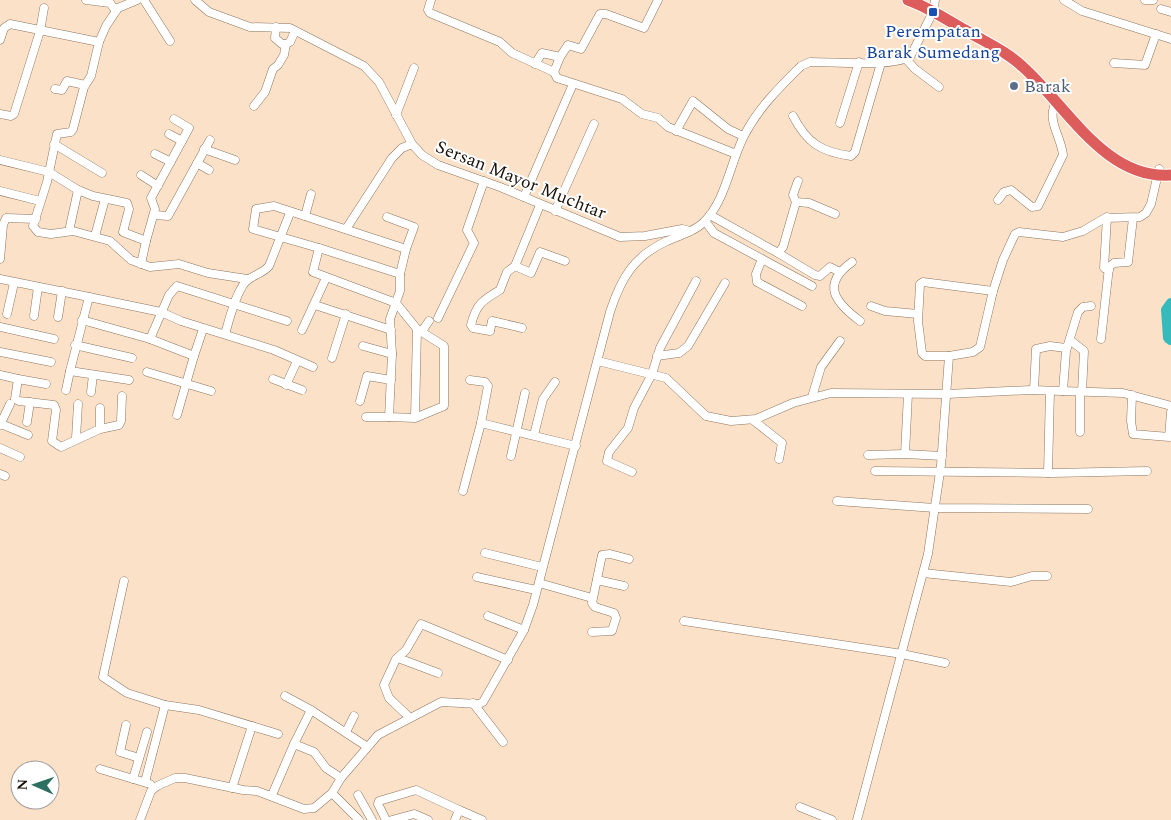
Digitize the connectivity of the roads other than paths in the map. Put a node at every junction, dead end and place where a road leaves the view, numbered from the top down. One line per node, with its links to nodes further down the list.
1 (86, 0): 14 (street)
2 (137, 0): 14 (street)
3 (144, 0): 22 (street)
4 (195, 0): 16 (street, Sersan Mayor Muchtar)
5 (431, 0): 30 (street)
6 (658, 0): 25 (street)
7 (908, 0): 11 (highway)
8 (1064, 0): 19 (street)
9 (1145, 0): 10 (street)
10 (1153, 0)
11 (934, 6): 26 (street); 37 (highway)
12 (44, 8): 17 (street)
13 (1161, 9): 15 (street)
14 (116, 12): 23 (street)
15 (1171, 12)
16 (276, 27): 18 (street, Sersan Mayor Muchtar); 24 (street)
17 (40, 31): 21 (street); 23 (street); 39 (street)
18 (295, 31): 24 (street); 40 (street, Sersan Mayor Muchtar)
19 (1156, 34): 20 (street); 29 (street)
20 (1171, 39)
21 (0, 40)
22 (170, 41)
23 (99, 42): 34 (street)
24 (286, 44): 38 (street)
25 (560, 57): 30 (street); 32 (street)
26 (906, 59): 28 (street); 35 (street)
27 (859, 62): 28 (street); 43 (street); 47 (street)
28 (881, 63): 41 (street)
29 (1114, 63)
30 (535, 64): 32 (street)
31 (414, 68): 40 (street)
32 (554, 72): 33 (street)
33 (573, 84): 45 (street); 72 (street)
34 (85, 85): 36 (street); 50 (street)
35 (939, 87)
36 (55, 89)
37 (1057, 100): 62 (highway); 74 (street)
38 (254, 106)
39 (0, 114)
40 (396, 115): 51 (street, Sersan Mayor Muchtar)
41 (793, 116)
42 (174, 119): 49 (street)
43 (840, 123)
44 (594, 124): 78 (street)
45 (676, 131): 47 (street); 54 (street)
46 (170, 134): 49 (street)
47 (743, 136): 54 (street)
48 (210, 140): 52 (street)
49 (182, 141): 57 (street)
50 (54, 144): 61 (street); 63 (street)
51 (412, 144): 66 (street, Sersan Mayor Muchtar); 88 (street)
52 (204, 149): 56 (street); 58 (street)
53 (155, 154): 57 (street)
54 (736, 154): 84 (street)
55 (0, 160): 61 (street)
56 (235, 160)
57 (171, 162): 68 (street)
58 (197, 164): 60 (street); 81 (street)
59 (1171, 168): 62 (highway)
60 (210, 170)
61 (49, 172): 69 (street); 75 (street)
62 (1158, 172): 65 (highway); 86 (street)
63 (102, 173)
64 (141, 175): 68 (street)
65 (1171, 175)
66 (484, 181): 72 (street, Sersan Mayor Muchtar); 129 (street)
67 (798, 181): 76 (street)
68 (158, 186): 81 (street)
69 (78, 190): 73 (street); 89 (street)
70 (0, 191): 75 (street)
71 (311, 194): 82 (street)
72 (524, 197): 77 (street, Sersan Mayor Muchtar)
73 (105, 199): 91 (street); 93 (street)
74 (998, 200)
75 (40, 201): 87 (street)
76 (796, 202): 80 (street); 96 (street)
77 (540, 205): 78 (street, Sersan Mayor Muchtar); 102 (street)
78 (555, 211): 90 (street, Sersan Mayor Muchtar)
79 (290, 213): 82 (street); 92 (street); 92 (street)
80 (835, 214)
81 (154, 215): 93 (street)
82 (305, 216): 88 (street)
83 (387, 217): 95 (street)
84 (708, 218): 90 (street); 96 (street); 98 (street)
85 (1107, 218): 86 (street); 103 (street); 115 (street)
86 (1133, 218): 103 (street)
87 (36, 219): 89 (street); 97 (street)
88 (346, 229): 95 (street)
89 (69, 231): 91 (street)
90 (690, 231): 156 (street)
91 (95, 236): 101 (street)
92 (282, 238): 94 (street); 108 (street)
93 (146, 241): 101 (street)
94 (319, 248): 105 (street); 106 (street)
95 (406, 249): 105 (street)
96 (778, 253): 104 (street)
97 (0, 259)
98 (762, 260): 112 (street); 120 (street)
99 (565, 261): 102 (street)
100 (852, 262): 104 (street)
101 (141, 264): 108 (street)
102 (515, 266): 135 (street)
103 (1108, 270): 141 (street)
104 (840, 272): 131 (street)
105 (400, 274): 117 (street)
106 (326, 278): 117 (street); 118 (street)
107 (0, 279): 110 (street)
108 (247, 279): 119 (street)
109 (696, 281): 151 (street)
110 (14, 283): 113 (street); 124 (street)
111 (725, 283): 151 (street)
112 (812, 286)
113 (38, 287): 114 (street); 127 (street)
114 (62, 291): 116 (street); 128 (street)
115 (993, 291): 126 (street); 152 (street)
116 (89, 296): 123 (street); 130 (street)
117 (396, 303): 133 (street); 138 (street)
118 (315, 305): 125 (street); 137 (street)
119 (233, 306): 123 (street); 132 (street); 139 (street)
120 (802, 306)
121 (871, 306): 126 (street)
122 (1091, 306): 143 (street)
123 (161, 312): 136 (street); 142 (street)
124 (8, 314)
125 (346, 314): 138 (street); 154 (street)
126 (918, 314): 152 (street)
127 (34, 316)
128 (58, 317)
129 (438, 318)
130 (82, 320): 142 (street); 145 (street)
131 (860, 320)
132 (287, 321)
133 (423, 326): 197 (street); 197 (street)
134 (0, 327): 140 (street)
135 (522, 328)
136 (203, 329): 139 (street); 150 (street)
137 (302, 330)
138 (391, 330): 149 (street)
139 (225, 334): 155 (street)
140 (54, 339)
141 (1101, 339)
142 (150, 340): 150 (street)
143 (1070, 340): 147 (street); 180 (street)
144 (840, 341): 186 (street)
145 (75, 345): 153 (street); 159 (street)
146 (363, 346): 149 (street)
147 (1066, 348): 175 (street); 178 (street)
148 (0, 352): 157 (street)
149 (392, 354): 167 (street)
150 (194, 356): 171 (street)
151 (657, 356): 161 (street)
152 (949, 356): 183 (street)
153 (132, 358)
154 (332, 358)
155 (297, 361): 158 (street); 172 (street)
156 (598, 361): 161 (street); 209 (street)
157 (51, 362)
158 (312, 367)
159 (70, 371): 163 (street); 173 (street)
160 (147, 372): 171 (street)
161 (652, 374): 198 (street); 219 (street)
162 (0, 375): 164 (street)
163 (93, 375): 166 (street); 179 (street)
164 (18, 379): 170 (street); 188 (street)
165 (273, 379): 172 (street)
166 (129, 380)
167 (391, 380): 187 (street); 196 (street)
168 (470, 380): 200 (street)
169 (555, 382): 207 (street)
170 (46, 384)
171 (187, 384): 176 (street); 194 (street)
172 (286, 385): 174 (street)
173 (66, 390)
174 (302, 390)
175 (1034, 390): 177 (street); 183 (street)
176 (211, 391)
177 (1050, 391): 178 (street); 221 (street)
178 (1063, 391): 180 (street)
179 (91, 392)
180 (1082, 392): 184 (street); 204 (street)
181 (525, 393): 205 (street)
182 (908, 394): 183 (street); 186 (street); 211 (street)
183 (947, 394): 214 (street)
184 (1132, 395): 191 (street); 202 (street)
185 (122, 396): 203 (street)
186 (812, 397): 198 (street)
187 (360, 400)
188 (30, 402): 199 (street); 208 (street)
189 (10, 404): 201 (street)
190 (78, 404): 208 (street)
191 (1171, 406)
192 (100, 408): 203 (street)
193 (1171, 412): 202 (street)
194 (177, 415)
195 (366, 417): 196 (street)
196 (388, 417): 197 (street)
197 (415, 418)
198 (753, 420): 216 (street)
199 (28, 422)
200 (481, 423): 205 (street); 222 (street)
201 (0, 424): 206 (street)
202 (1171, 424)
203 (100, 429): 208 (street)
204 (1080, 432)
205 (516, 433): 207 (street); 213 (street)
206 (28, 435)
207 (534, 435): 209 (street)
208 (76, 438)
209 (576, 446): 228 (street)
210 (0, 448): 215 (street)
211 (905, 454): 212 (street); 214 (street)
212 (868, 455)
213 (511, 456)
214 (942, 456): 220 (street)
215 (20, 457)
216 (779, 459)
217 (875, 471): 220 (street)
218 (1147, 471): 221 (street)
219 (632, 472)
220 (940, 472): 221 (street); 224 (street)
221 (1048, 473)
222 (463, 491)
223 (837, 501): 224 (street)
224 (935, 508): 225 (street); 229 (street)
225 (1088, 509)
226 (485, 553): 228 (street)
227 (629, 559): 232 (street)
228 (542, 567): 235 (street)
229 (923, 573): 230 (street); 241 (street)
230 (1047, 576)
231 (477, 577): 235 (street)
232 (597, 580): 234 (street); 236 (street)
233 (124, 581): 248 (street)
234 (624, 586)
235 (537, 587): 236 (street); 239 (street)
236 (592, 598): 240 (street)
237 (488, 616): 239 (street)
238 (684, 621): 241 (street)
239 (524, 630): 243 (street)
240 (592, 632)
241 (902, 654): 244 (street); 282 (street)
242 (398, 658): 243 (street); 245 (street); 251 (street)
243 (508, 660): 247 (street)
244 (945, 663)
245 (438, 673)
246 (285, 696): 249 (street)
247 (473, 703): 251 (street); 257 (street)
248 (165, 705): 253 (street); 264 (street)
249 (311, 710): 255 (street); 258 (street)
250 (354, 716): 255 (street)
251 (408, 717): 259 (street)
252 (126, 725): 260 (street)
253 (252, 726): 256 (street); 266 (street)
254 (147, 732): 260 (street)
255 (346, 732): 259 (street)
256 (278, 734)
257 (503, 742)
258 (294, 744): 262 (street); 268 (street)
259 (366, 746): 262 (street)
260 (139, 758): 263 (street)
261 (100, 769): 263 (street)
262 (341, 778): 267 (street)
263 (133, 779): 264 (street)
264 (145, 782): 265 (street)
265 (156, 786): 266 (street); 272 (street)
266 (232, 788): 268 (street)
267 (332, 793): 268 (street); 274 (street)
268 (272, 795)
269 (358, 795): 275 (street)
270 (800, 807): 281 (street)
271 (459, 810): 276 (street); 279 (street); 280 (street)
272 (143, 819)
273 (403, 819): 277 (street); 278 (street)
274 (359, 820)
275 (372, 820)
276 (386, 820)
277 (392, 820)
278 (428, 820)
279 (455, 820)
280 (482, 820)
281 (832, 820)
282 (857, 820)

